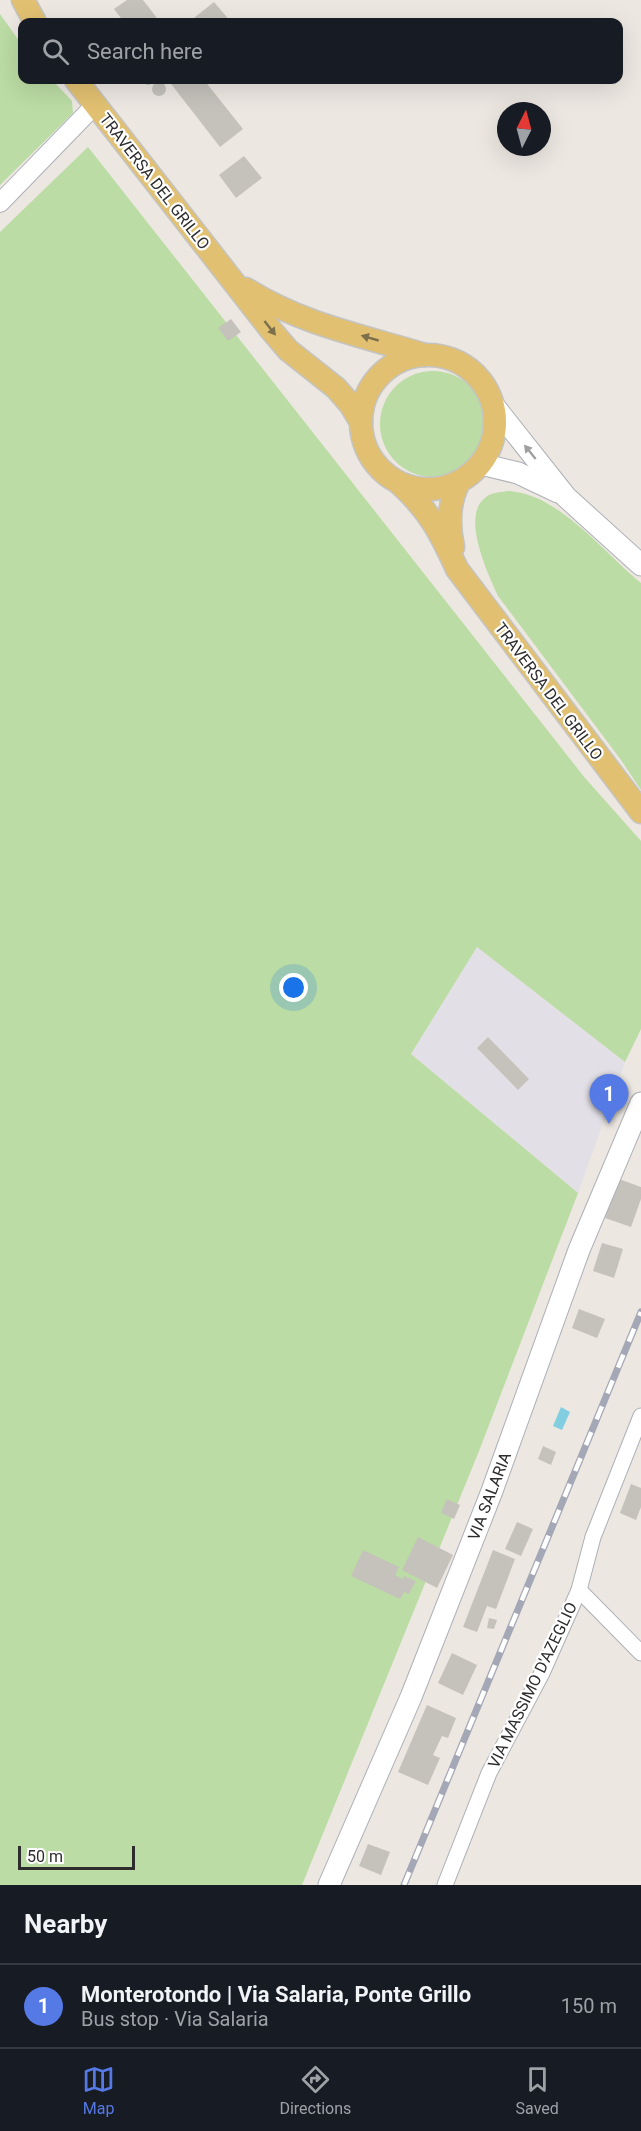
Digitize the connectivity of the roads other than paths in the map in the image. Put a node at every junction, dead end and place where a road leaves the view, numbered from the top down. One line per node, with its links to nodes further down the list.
1 (23, 0): 2 (main road)
2 (33, 18)
3 (79, 84): 4 (main road, TRAVERSA DEL GRILLO)
4 (95, 105): 5 (street); 6 (main road, TRAVERSA DEL GRILLO)
5 (0, 203)
6 (234, 282): 7 (main road, TRAVERSA DEL GRILLO, one-way to 6); 9 (main road, TRAVERSA DEL GRILLO, one-way to 9)
7 (426, 355): 8 (main road); 9 (main road)
8 (494, 406): 10 (main road); 13 (main road, one-way to 8)
9 (361, 422): 12 (main road)
10 (481, 464): 11 (main road); 13 (main road)
11 (459, 482): 12 (main road); 15 (main road, TRAVERSA DEL GRILLO)
12 (400, 484): 15 (main road, TRAVERSA DEL GRILLO)
13 (566, 497): 14 (main road)
14 (641, 565)
15 (457, 569): 16 (main road, TRAVERSA DEL GRILLO)
16 (641, 812)
17 (641, 1103): 21 (main road, VIA SALARIA)
18 (641, 1416): 19 (street, VIA MASSIMO D'AZEGLIO)
19 (579, 1590): 20 (street); 22 (street, VIA MASSIMO D'AZEGLIO)
20 (641, 1653)
21 (329, 1885)
22 (445, 1885)

